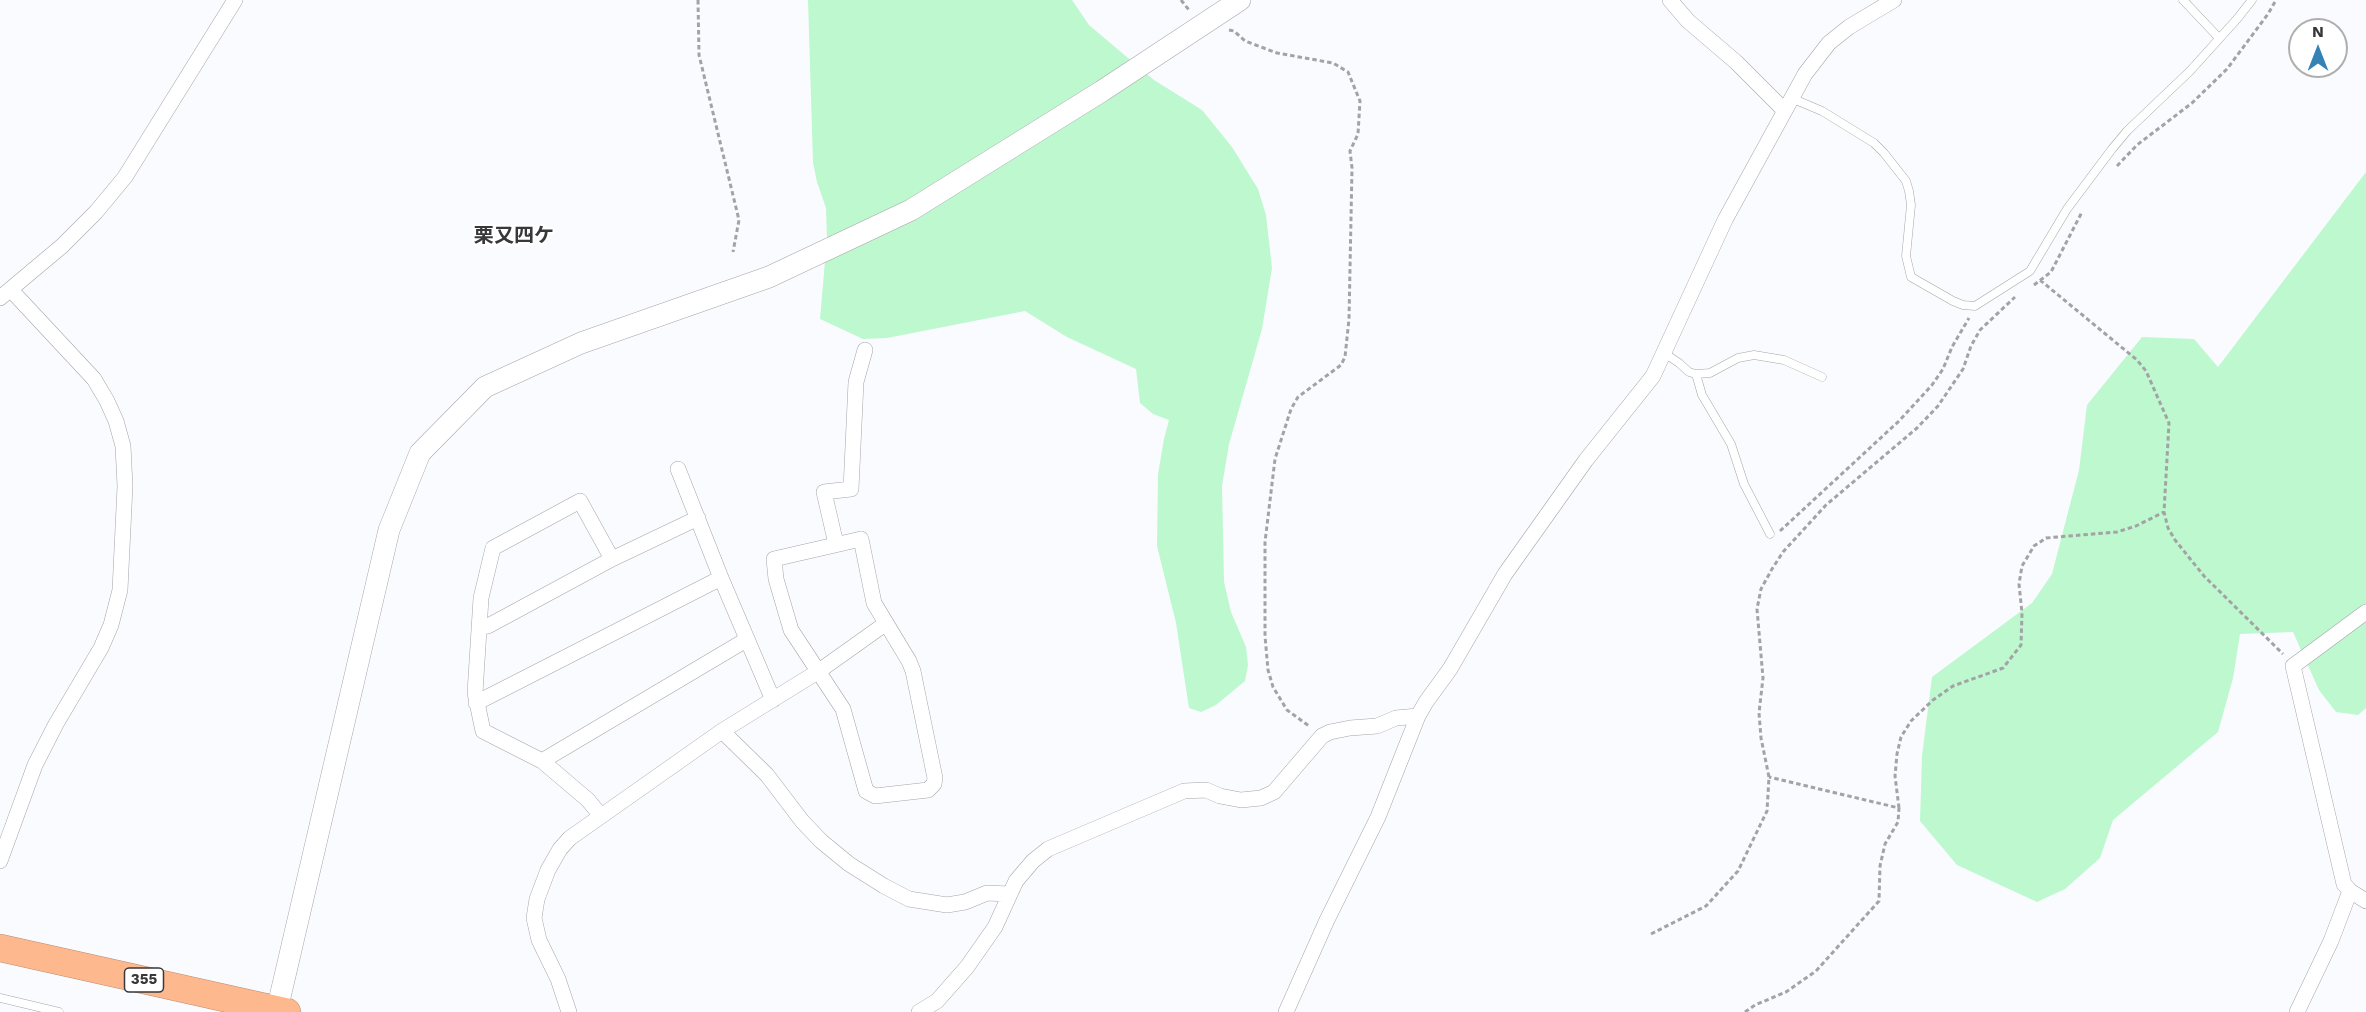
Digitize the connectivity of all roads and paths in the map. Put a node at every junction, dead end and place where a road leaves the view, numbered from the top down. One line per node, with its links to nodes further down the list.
1 (235, 0): 19 (street)
2 (698, 0): 15 (path)
3 (1181, 0): 10 (path)
4 (1240, 0): 10 (street)
5 (1670, 0): 12 (street)
6 (1894, 0): 12 (street)
7 (2183, 0): 11 (lane)
8 (2252, 0): 11 (lane)
9 (2276, 0): 13 (path)
10 (1201, 26): 43 (path); 55 (street)
11 (2219, 38): 16 (lane)
12 (1787, 104): 21 (lane); 23 (street)
13 (2115, 168)
14 (2087, 206): 17 (path)
15 (733, 252)
16 (2030, 271): 17 (path); 21 (lane)
17 (2042, 281): 18 (path); 27 (path)
18 (2032, 286)
19 (6, 294): 48 (street)
20 (2016, 296): 45 (path)
21 (1975, 306): 29 (path)
22 (865, 350): 30 (street)
23 (1664, 354): 24 (lane); 41 (street)
24 (1696, 374): 25 (lane); 29 (lane)
25 (1822, 377)
26 (678, 469): 28 (street)
27 (2164, 512): 37 (path); 46 (path)
28 (698, 518): 31 (street); 32 (street)
29 (1770, 534)
30 (836, 544): 34 (street); 38 (street)
31 (612, 559): 35 (street); 35 (street)
32 (721, 578): 36 (street); 40 (street)
33 (2366, 612): 37 (street)
34 (885, 624): 38 (street); 38 (street)
35 (480, 627): 40 (street)
36 (746, 640): 39 (street); 44 (street)
37 (2292, 666): 49 (street)
38 (819, 671): 39 (street)
39 (773, 700): 42 (street)
40 (476, 704): 44 (street)
41 (1419, 716): 43 (street); 59 (street)
42 (722, 731): 47 (street); 50 (street)
43 (1322, 736): 50 (street)
44 (542, 761): 47 (street)
45 (1769, 777): 46 (path); 52 (path)
46 (1899, 808): 60 (path)
47 (601, 816): 57 (street)
48 (0, 861)
49 (2350, 891): 51 (street); 61 (street)
50 (1009, 894): 58 (street)
51 (2366, 901)
52 (1651, 934)
53 (0, 948): 55 (highway, 355)
54 (0, 998): 56 (lane)
55 (282, 1011)
56 (59, 1012)
57 (569, 1012)
58 (919, 1012)
59 (1286, 1012)
60 (1745, 1012)
61 (2297, 1012)

